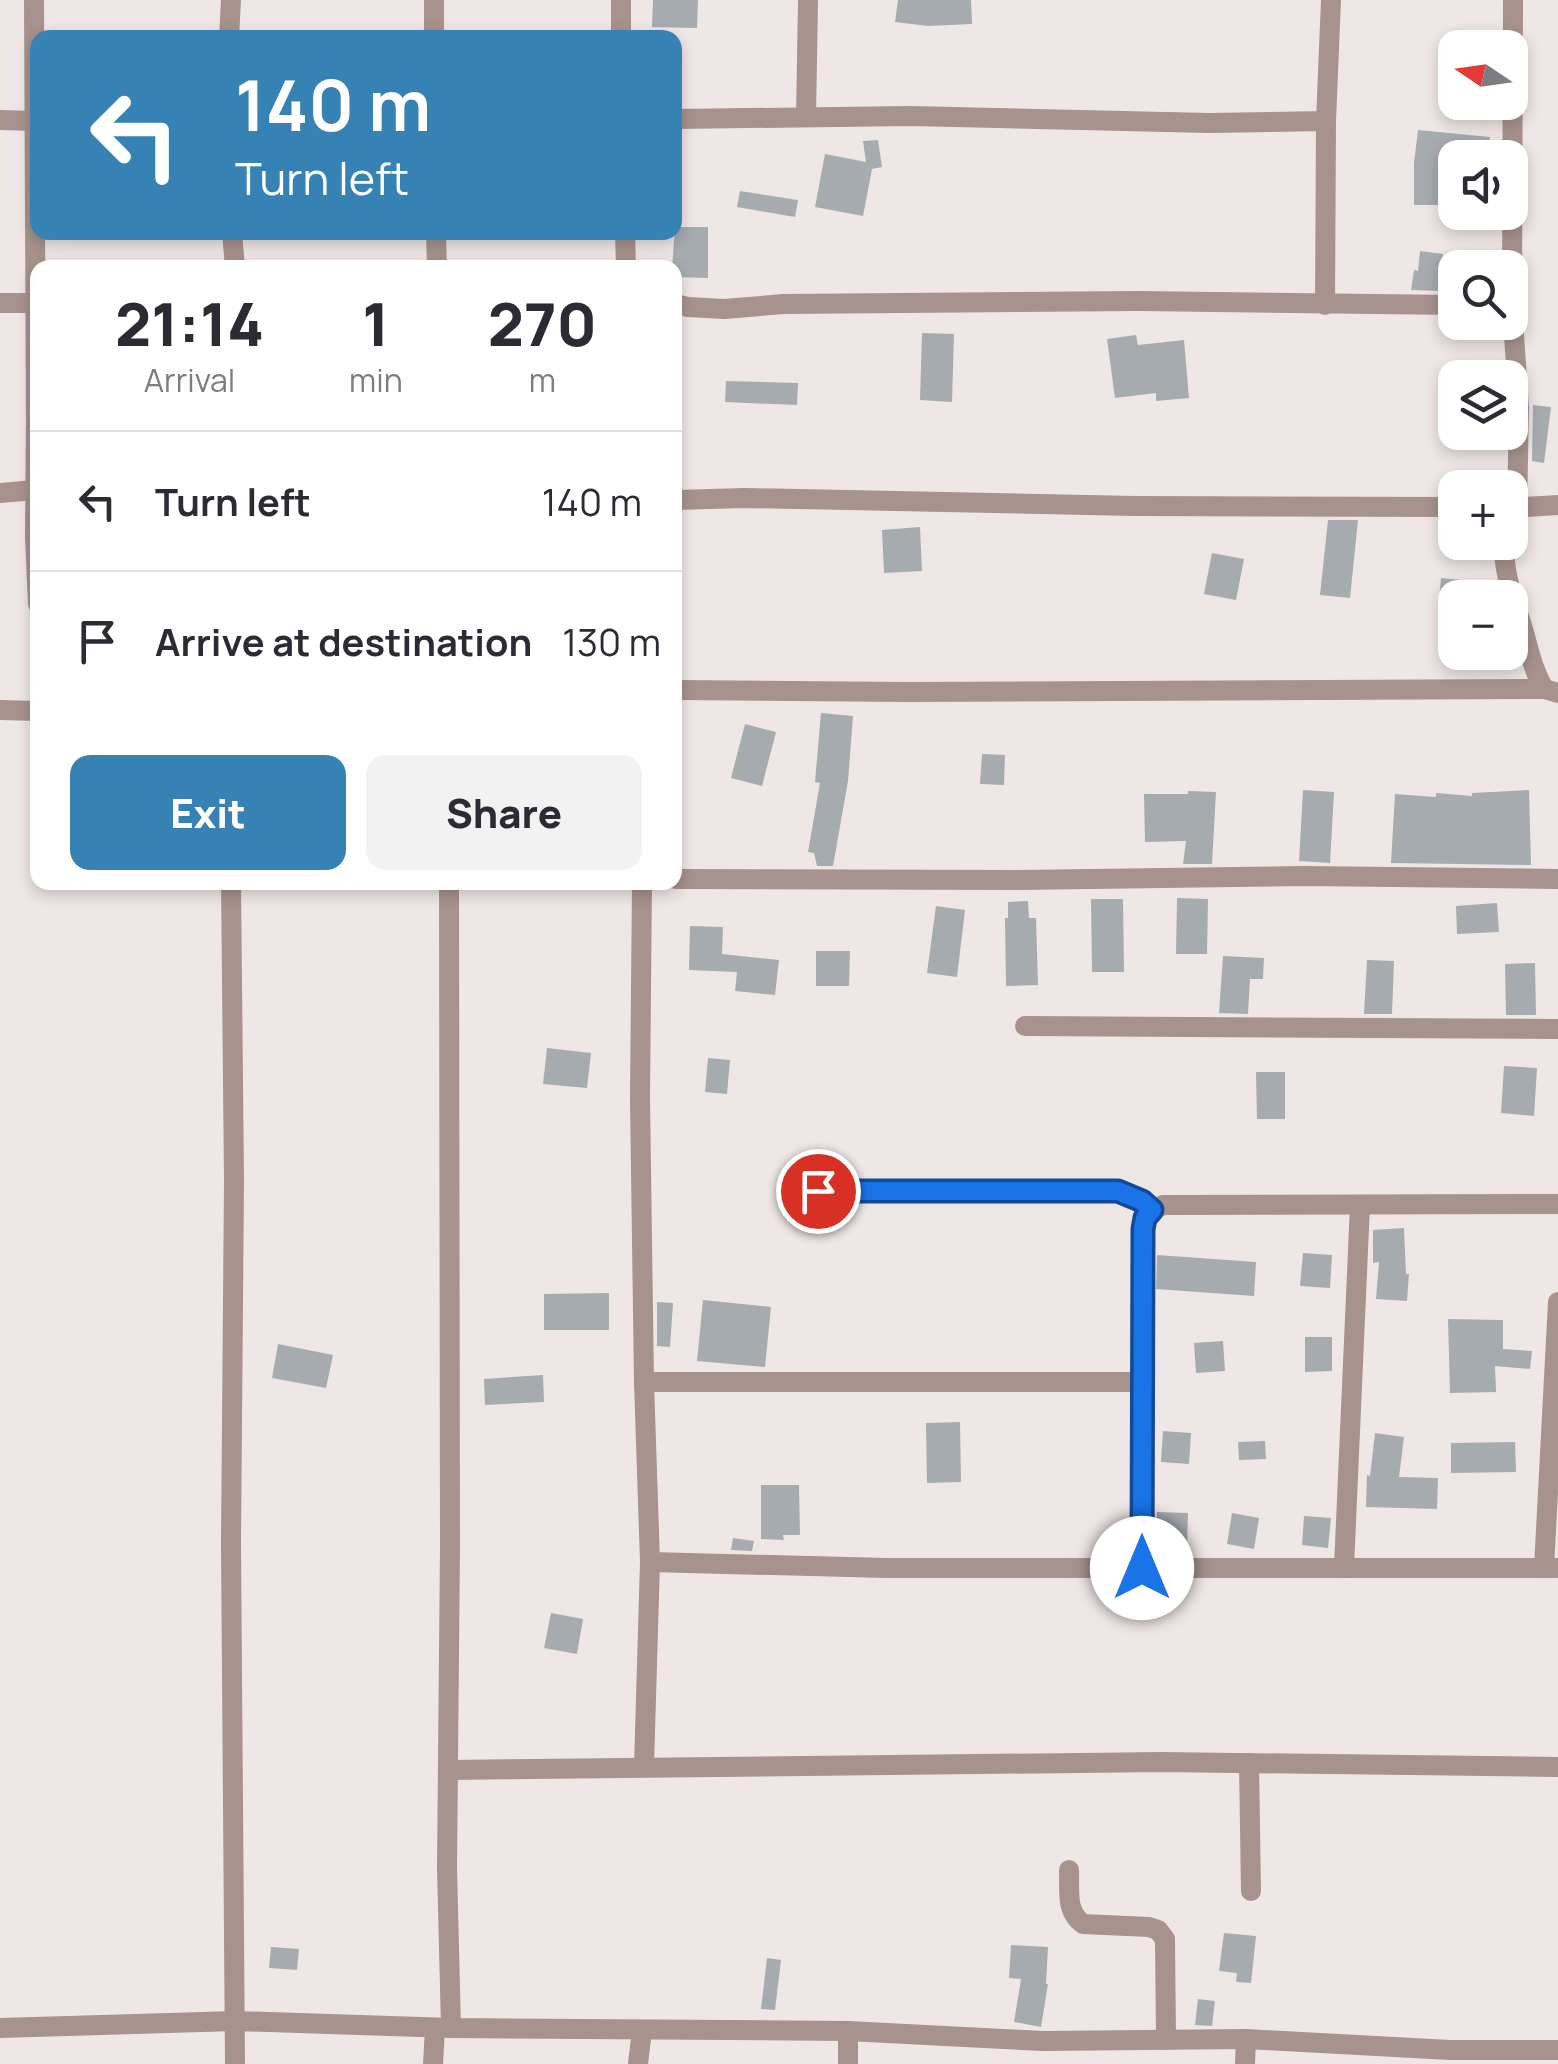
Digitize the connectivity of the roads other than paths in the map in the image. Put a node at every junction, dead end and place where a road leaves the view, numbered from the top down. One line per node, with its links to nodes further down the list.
1 (34, 0): 8 (street)
2 (230, 0): 9 (street)
3 (434, 0): 10 (street)
4 (620, 0): 11 (street)
5 (808, 0): 12 (street)
6 (1331, 0): 16 (street)
7 (1513, 0): 17 (street)
8 (34, 30)
9 (229, 30)
10 (434, 30)
11 (621, 30)
12 (806, 117): 13 (street); 16 (street)
13 (682, 119)
14 (0, 120): 15 (street)
15 (30, 121)
16 (1326, 121): 22 (street)
17 (1511, 250)
18 (0, 302): 19 (street)
19 (30, 303)
20 (1438, 304): 22 (street)
21 (682, 305): 22 (street)
22 (1325, 305)
23 (1514, 340): 24 (street)
24 (1515, 470)
25 (30, 490): 26 (street)
26 (0, 492)
27 (682, 500): 29 (street)
28 (1558, 506): 30 (street)
29 (1438, 507)
30 (1528, 507)
31 (1505, 560): 33 (street)
32 (682, 690): 33 (street)
33 (1551, 691)
34 (0, 710): 35 (street)
35 (30, 711)
36 (682, 879): 37 (street)
37 (1558, 879)
38 (231, 890): 61 (street)
39 (448, 890): 58 (street)
40 (642, 890): 49 (street)
41 (1026, 1026): 42 (street)
42 (1558, 1029)
43 (818, 1191): 46 (street)
44 (1558, 1204): 45 (street)
45 (1360, 1206): 46 (street); 52 (street)
46 (1152, 1210): 50 (street)
47 (1558, 1302): 48 (street)
48 (1556, 1381): 54 (street)
49 (644, 1382): 50 (street); 51 (street)
50 (1142, 1382): 53 (street)
51 (650, 1562): 53 (street); 56 (street)
52 (1344, 1567): 53 (street); 54 (street)
53 (1142, 1568)
54 (1551, 1568)
55 (1249, 1763): 56 (street); 57 (street); 60 (street)
56 (644, 1766): 58 (street)
57 (1558, 1766)
58 (448, 1770): 63 (street)
59 (1069, 1870): 68 (street)
60 (1252, 1891)
61 (236, 2021): 62 (street); 63 (street); 71 (street)
62 (0, 2028)
63 (443, 2028): 64 (street); 72 (street)
64 (642, 2030): 65 (street); 73 (street)
65 (848, 2031): 67 (street); 74 (street)
66 (1246, 2039): 68 (street); 70 (street); 76 (street)
67 (1043, 2040): 68 (street); 75 (street)
68 (1166, 2040)
69 (1558, 2050): 70 (street)
70 (1450, 2057)
71 (235, 2064)
72 (433, 2064)
73 (638, 2064)
74 (848, 2064)
75 (1043, 2064)
76 (1245, 2064)

